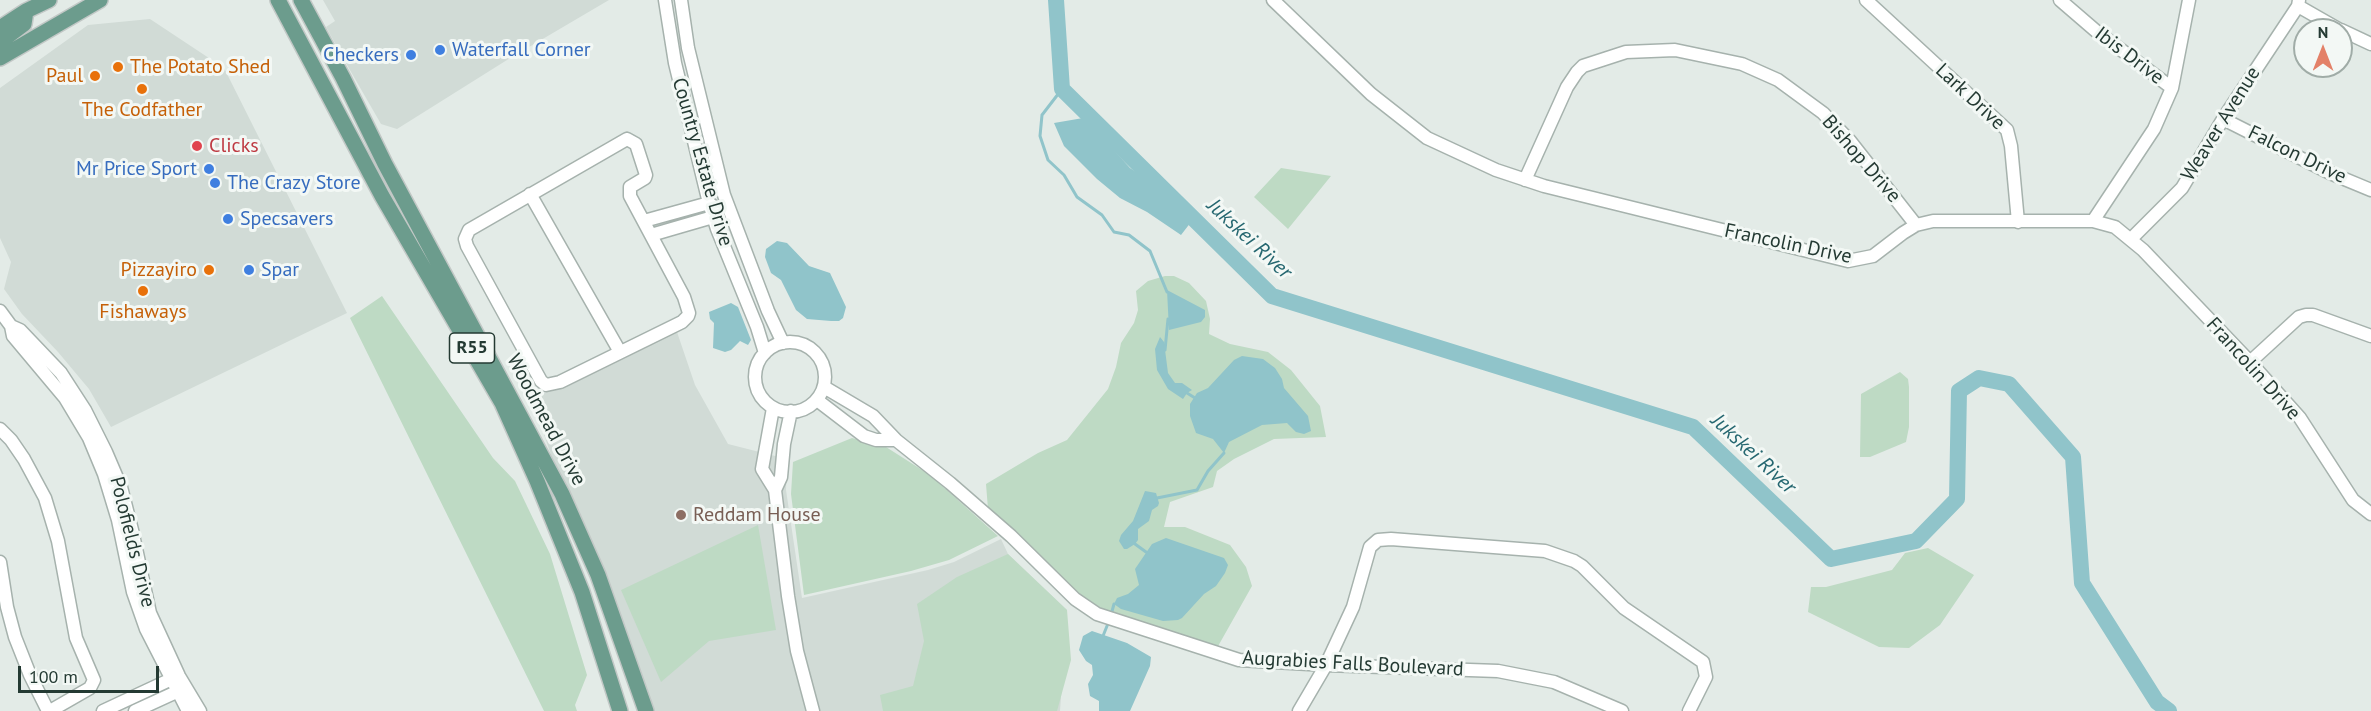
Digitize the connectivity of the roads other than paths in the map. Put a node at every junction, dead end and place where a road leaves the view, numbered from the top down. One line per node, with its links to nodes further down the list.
1 (49, 0): 12 (main road)
2 (100, 0): 16 (main road)
3 (301, 0): 59 (main road, Woodmead Drive / R55)
4 (665, 0): 27 (street, Country Estate Drive)
5 (681, 0): 26 (street, Country Estate Drive)
6 (1273, 0): 23 (street, Francolin Drive)
7 (1866, 0): 31 (street, Lark Drive)
8 (2060, 0): 21 (street, Ibis Drive)
9 (2189, 0): 21 (street)
10 (278, 1): 58 (main road, Woodmead Drive / R55)
11 (2299, 3): 13 (street); 22 (street, Weaver Avenue)
12 (24, 5): 14 (main road); 17 (main road)
13 (2322, 18)
14 (0, 28)
15 (2353, 36): 18 (street)
16 (32, 38): 19 (main road); 20 (main road)
17 (0, 42)
18 (2371, 44)
19 (0, 58)
20 (0, 68)
21 (2172, 88): 30 (street)
22 (2223, 119): 24 (street, Falcon Drive); 34 (street, Weaver Avenue)
23 (1525, 180): 32 (street, Francolin Drive); 32 (street, Bishop Drive)
24 (2371, 190)
25 (530, 194): 29 (street); 38 (street); 38 (street)
26 (724, 195): 27 (street); 28 (street, Country Estate Drive)
27 (712, 209): 28 (street); 29 (street); 33 (street); 39 (street, Country Estate Drive)
28 (730, 213): 37 (street, Country Estate Drive)
29 (644, 221): 33 (street)
30 (2093, 221): 31 (street, Francolin Drive); 34 (street, Francolin Drive)
31 (2018, 222): 32 (street, Francolin Drive)
32 (1917, 225)
33 (651, 235): 38 (street)
34 (2131, 239): 40 (street, Francolin Drive)
35 (0, 311): 51 (street, Polofields Drive)
36 (2371, 336): 40 (street)
37 (783, 343): 39 (street); 41 (street)
38 (620, 352)
39 (765, 353): 43 (street)
40 (2250, 362): 48 (street, Francolin Drive)
41 (824, 387): 42 (street); 46 (street, Augrabies Falls Boulevard)
42 (817, 400): 44 (street); 46 (street)
43 (773, 408): 44 (street); 47 (street)
44 (791, 411): 47 (street)
45 (0, 429): 53 (street)
46 (896, 440): 50 (street, Augrabies Falls Boulevard)
47 (775, 490): 60 (street)
48 (2371, 514)
49 (0, 562): 53 (street)
50 (1326, 665): 61 (street); 62 (street, Augrabies Falls Boulevard); 63 (street)
51 (175, 678): 52 (street, Polofields Drive); 54 (street)
52 (181, 689): 55 (street); 56 (street, Polofields Drive); 57 (street, Polofields Drive)
53 (49, 711)
54 (103, 711)
55 (135, 711)
56 (188, 711)
57 (200, 711)
58 (620, 711)
59 (646, 711)
60 (813, 711)
61 (1299, 711)
62 (1622, 711)
63 (1689, 711)

